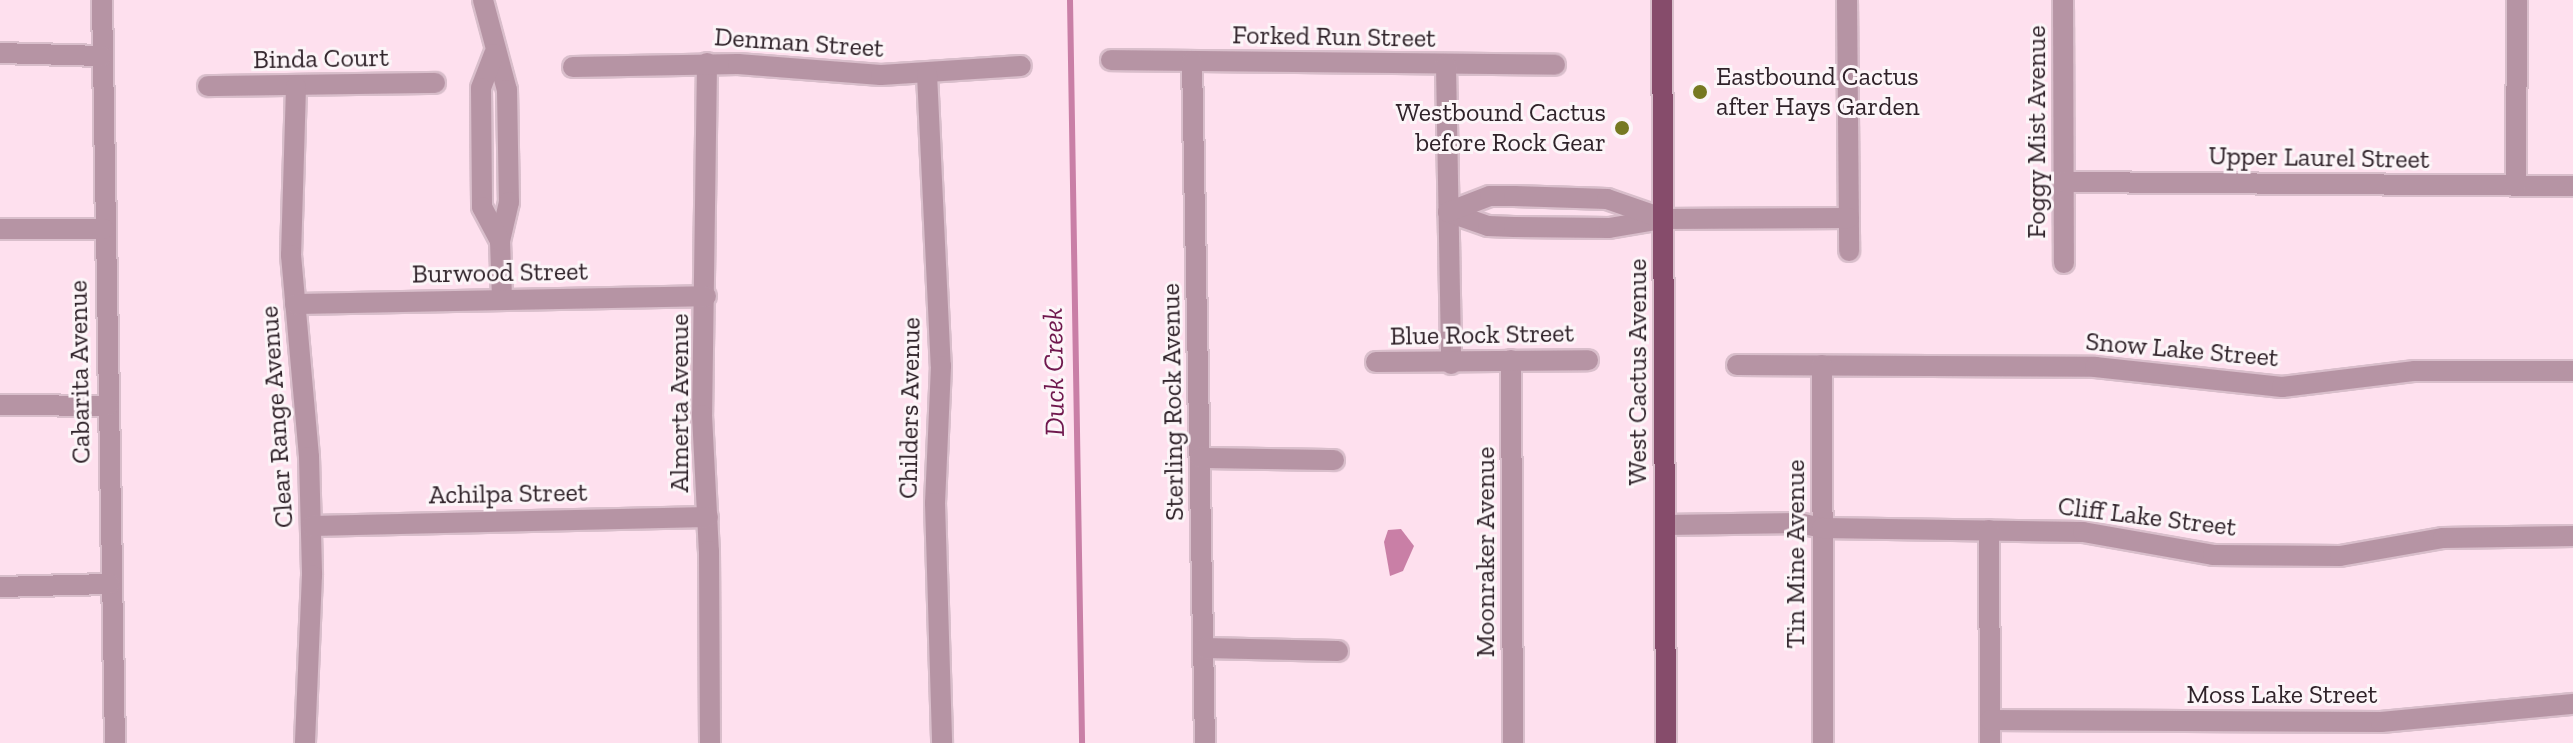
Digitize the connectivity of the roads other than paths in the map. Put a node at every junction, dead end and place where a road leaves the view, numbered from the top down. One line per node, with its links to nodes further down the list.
1 (102, 0): 8 (street, Cabarita Avenue)
2 (483, 0): 31 (street)
3 (1662, 0): 25 (main road, West Cactus Avenue)
4 (1847, 0): 24 (street)
5 (2063, 0): 20 (street, Foggy Mist Avenue)
6 (2517, 0): 21 (street)
7 (0, 53): 8 (street)
8 (102, 56): 27 (street, Cabarita Avenue)
9 (1111, 60): 10 (street, Forked Run Street)
10 (1192, 61): 12 (street, Forked Run Street); 42 (street, Sterling Rock Avenue)
11 (707, 63): 15 (street, Denman Street); 16 (street, Denman Street); 30 (street, Almerta Avenue)
12 (1446, 65): 13 (street, Forked Run Street); 23 (street)
13 (1555, 65)
14 (1021, 66): 16 (street, Denman Street)
15 (573, 67)
16 (927, 74): 59 (street, Childers Avenue)
17 (435, 83): 19 (street, Binda Court)
18 (208, 86): 19 (street, Binda Court)
19 (296, 87): 32 (street, Clear Range Avenue)
20 (2064, 182): 21 (street, Upper Laurel Street); 29 (street, Foggy Mist Avenue)
21 (2516, 186): 22 (street, Upper Laurel Street)
22 (2573, 186)
23 (1448, 212): 25 (street); 25 (street); 36 (street)
24 (1849, 218): 25 (street); 28 (street)
25 (1662, 219): 45 (main road, West Cactus Avenue)
26 (0, 229): 27 (street)
27 (104, 229): 41 (street, Cabarita Avenue)
28 (1849, 251)
29 (2064, 263)
30 (706, 296): 31 (street, Burwood Street); 44 (street, Almerta Avenue)
31 (502, 299): 32 (street, Burwood Street)
32 (295, 304): 46 (street, Clear Range Avenue)
33 (1511, 360): 34 (street, Blue Rock Street); 36 (street, Blue Rock Street); 61 (street, Moonraker Avenue)
34 (1588, 360)
35 (1376, 362): 36 (street, Blue Rock Street)
36 (1451, 364)
37 (1737, 365): 38 (street, Snow Lake Street)
38 (1822, 365): 39 (street, Snow Lake Street); 47 (street, Tin Mine Avenue)
39 (2573, 371)
40 (0, 405): 41 (street)
41 (108, 406): 50 (street, Cabarita Avenue)
42 (1200, 458): 43 (street); 52 (street, Sterling Rock Avenue)
43 (1334, 460)
44 (708, 517): 46 (street, Achilpa Street); 58 (street, Almerta Avenue)
45 (1665, 525): 47 (street, Cliff Lake Street); 62 (main road, West Cactus Avenue)
46 (311, 526): 57 (street, Clear Range Avenue)
47 (1822, 528): 48 (street, Cliff Lake Street); 63 (street, Tin Mine Avenue)
48 (1989, 530): 49 (street, Cliff Lake Street); 55 (street)
49 (2573, 536)
50 (110, 584): 51 (street); 56 (street, Cabarita Avenue)
51 (0, 587)
52 (1204, 648): 53 (street); 60 (street, Sterling Rock Avenue)
53 (1338, 651)
54 (2573, 704): 55 (street, Moss Lake Street)
55 (1990, 720): 64 (street)
56 (115, 743)
57 (305, 743)
58 (710, 743)
59 (942, 743)
60 (1205, 743)
61 (1513, 743)
62 (1666, 743)
63 (1823, 743)
64 (1990, 743)

